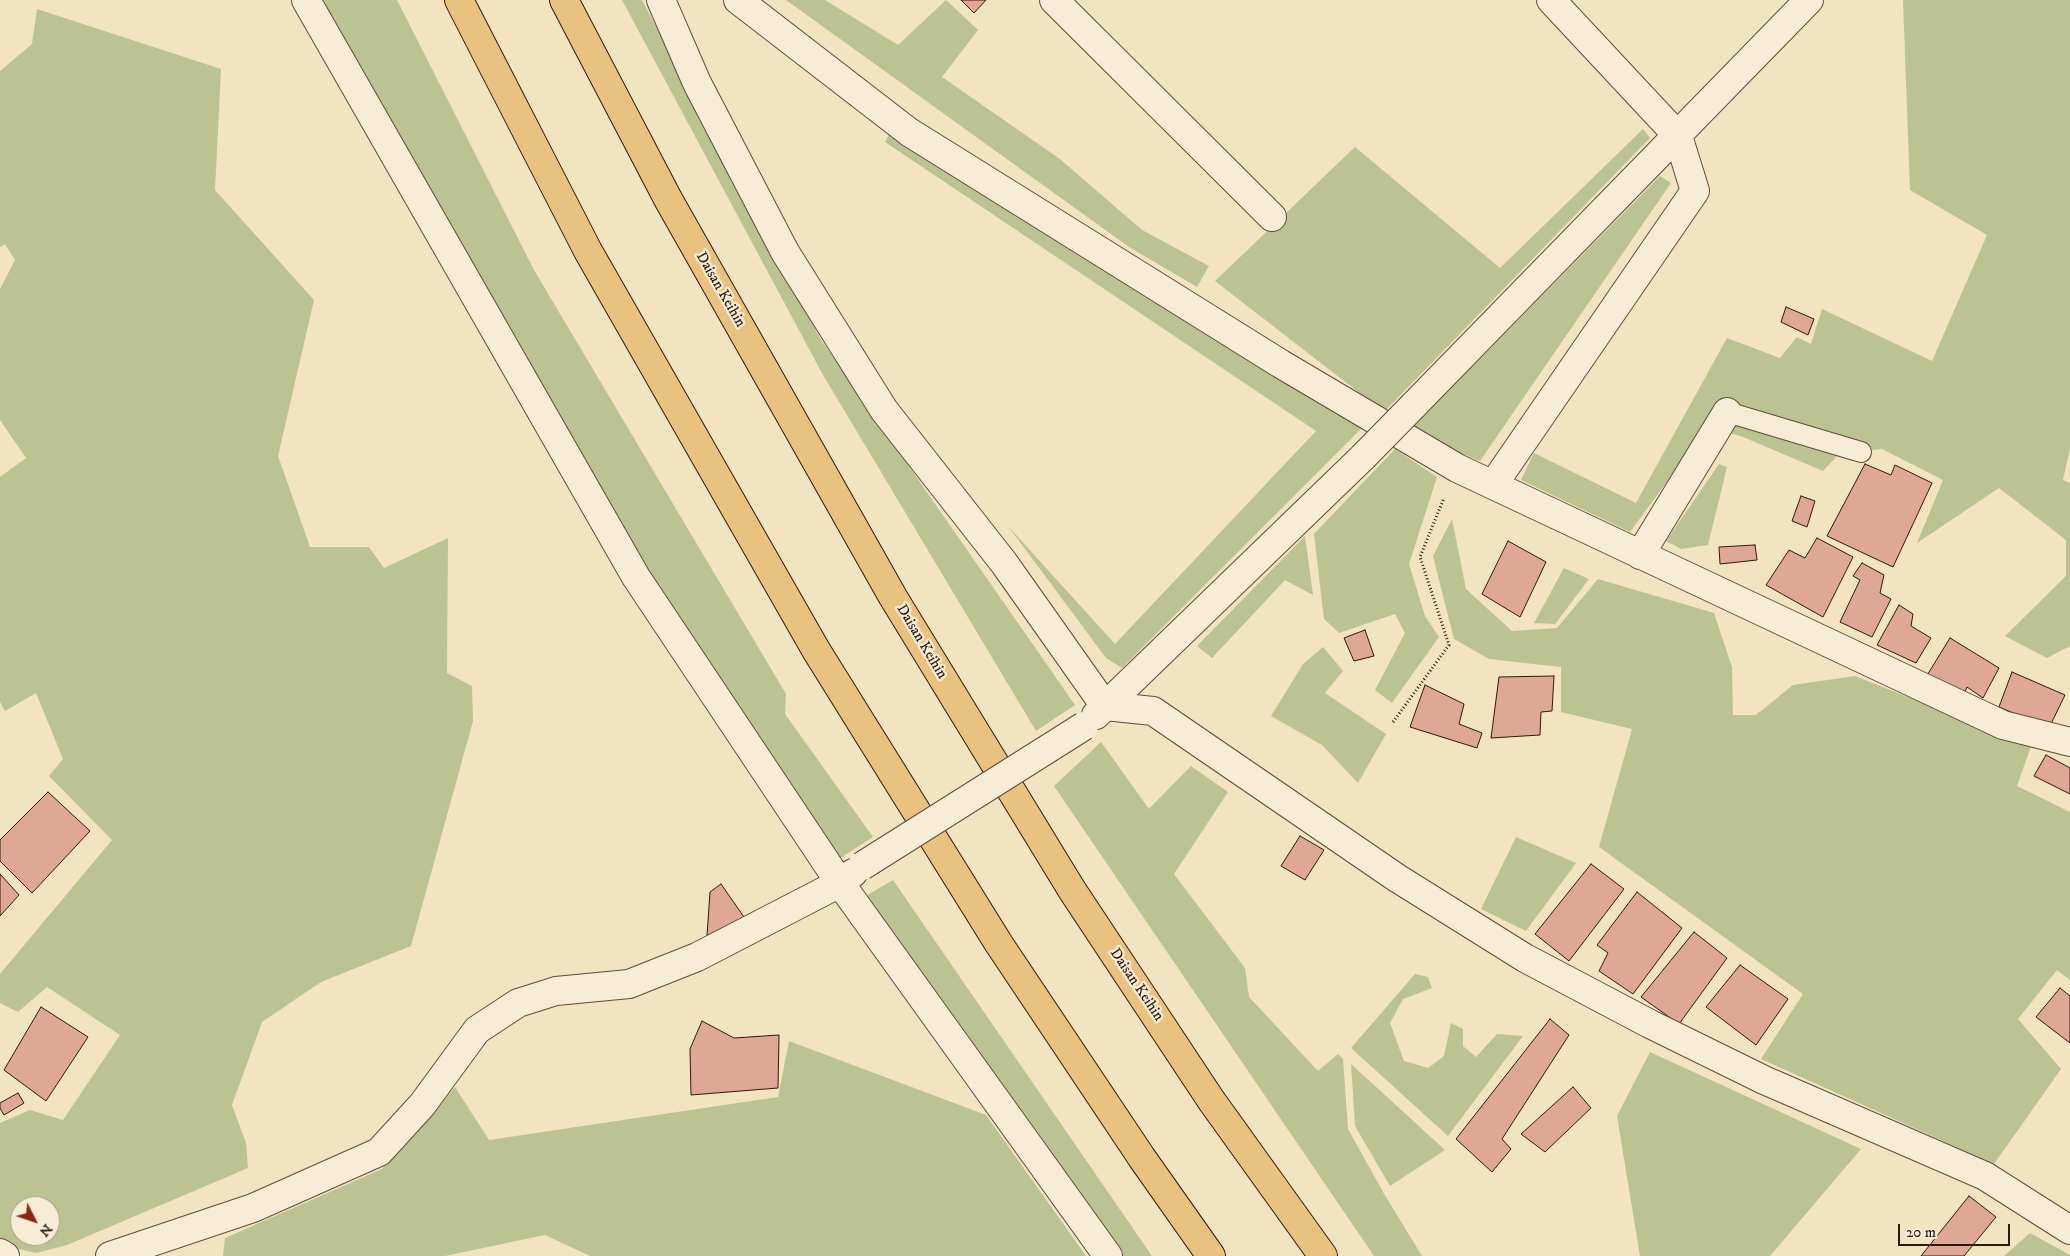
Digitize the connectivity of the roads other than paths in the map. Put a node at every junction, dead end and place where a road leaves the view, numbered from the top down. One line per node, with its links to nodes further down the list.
1 (306, 0): 17 (street)
2 (459, 0): 23 (highway)
3 (564, 0): 24 (highway, Daisan Keihin)
4 (661, 0): 15 (street)
5 (738, 0): 13 (street)
6 (1054, 0): 10 (street)
7 (1551, 0): 9 (street)
8 (1809, 0): 9 (street)
9 (1678, 136): 13 (street); 15 (street, bridge)
10 (1272, 217)
11 (1727, 412): 12 (lane); 14 (street)
12 (1861, 452)
13 (1493, 485): 14 (street)
14 (1640, 555): 16 (street)
15 (1105, 706): 17 (street, bridge); 18 (street)
16 (2070, 742)
17 (840, 883): 21 (street); 22 (street)
18 (2070, 1230)
19 (0, 1253): 20 (street)
20 (5, 1256)
21 (110, 1256)
22 (1108, 1256)
23 (1211, 1256)
24 (1323, 1256)

